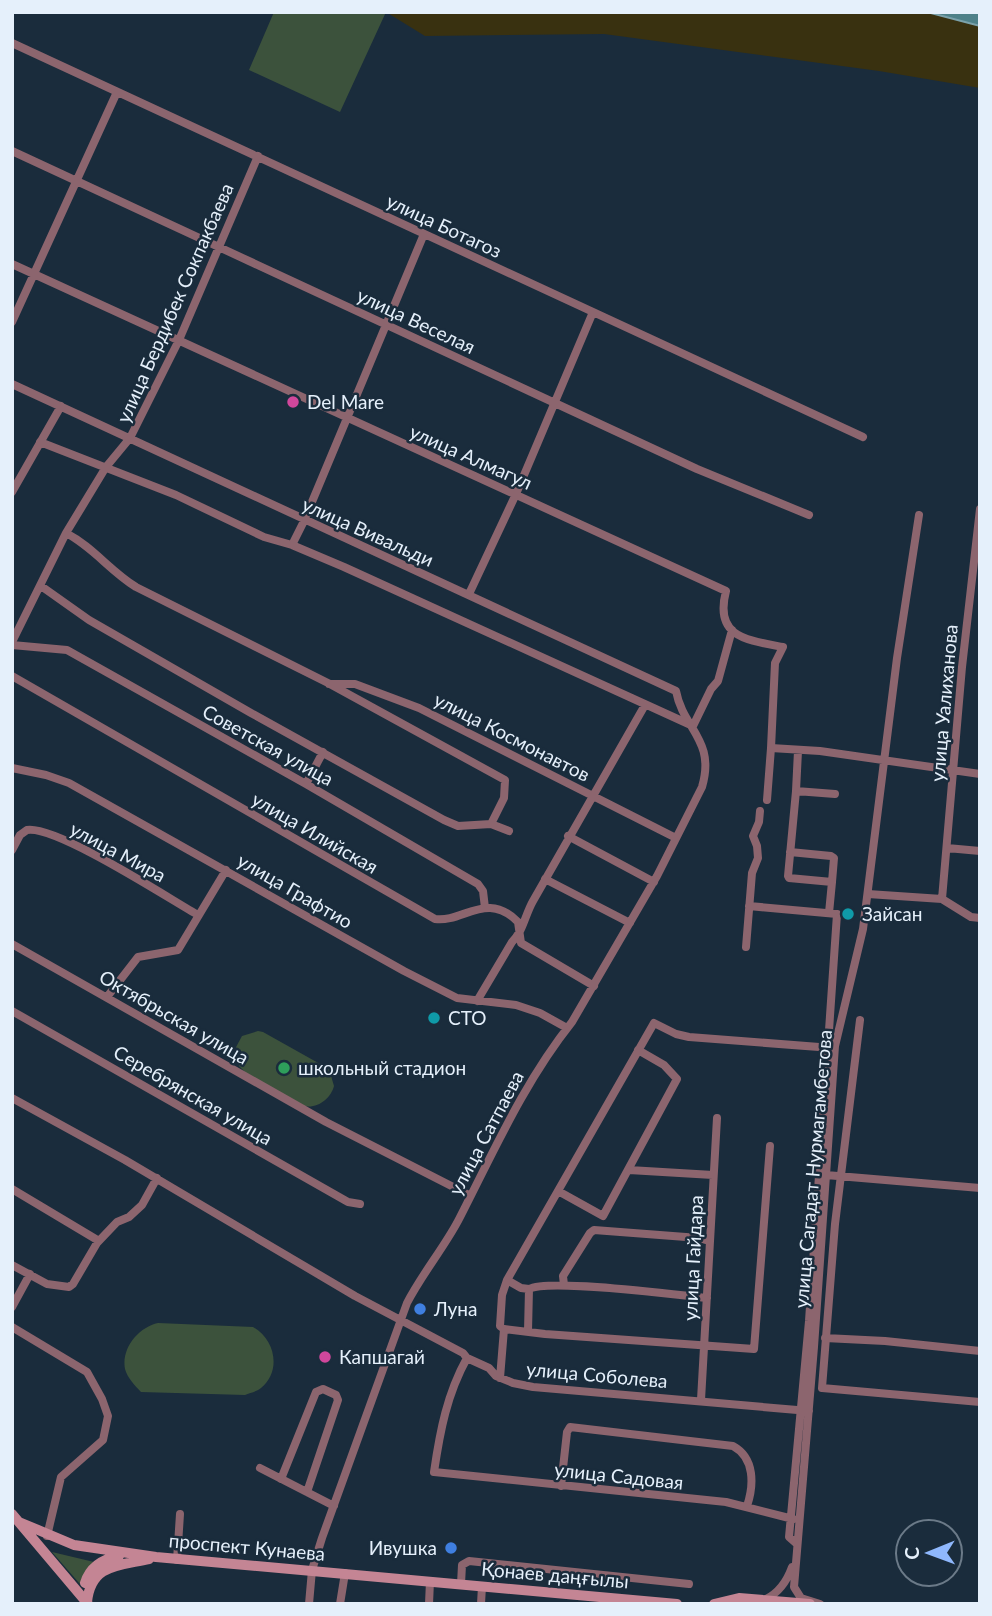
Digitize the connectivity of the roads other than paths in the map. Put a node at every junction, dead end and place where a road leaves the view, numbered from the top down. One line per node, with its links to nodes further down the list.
1 (12, 43): 2 (street, улица Ботагоз)
2 (117, 92): 4 (street, улица Ботагоз); 5 (street)
3 (12, 151): 5 (street, улица Веселая)
4 (258, 156): 6 (street, улица Ботагоз); 7 (street, улица Бердибек Сокпакбаева)
5 (77, 181): 7 (street, улица Веселая); 9 (street)
6 (424, 234): 10 (street, улица Ботагоз); 12 (street)
7 (218, 246): 12 (street, улица Веселая); 13 (street, улица Бердибек Сокпакбаева)
8 (12, 264): 9 (street, улица Алмагул)
9 (34, 275): 11 (street); 13 (street, улица Алмагул)
10 (593, 312): 15 (street); 18 (street, улица Ботагоз)
11 (12, 322)
12 (386, 326): 15 (street, улица Веселая); 17 (street)
13 (179, 340): 17 (street, улица Алмагул); 19 (street, улица Бердибек Сокпакбаева)
14 (12, 384): 16 (street, улица Вивальди)
15 (555, 402): 24 (street); 26 (street, улица Веселая)
16 (61, 406): 19 (street, улица Вивальди); 20 (street)
17 (347, 418): 24 (street, улица Алмагул); 29 (street)
18 (863, 437)
19 (130, 438): 21 (street, улица Бердибек Сокпакбаева); 29 (street, улица Вивальди)
20 (40, 442): 21 (street); 22 (street)
21 (106, 467): 30 (street, улица Бердибек Сокпакбаева); 31 (street)
22 (16, 473): 23 (street)
23 (12, 492)
24 (516, 494): 33 (street); 34 (street, улица Алмагул)
25 (980, 509): 28 (street, улица Уалиханова)
26 (809, 515)
27 (919, 515): 43 (street, улица Сагадат Нурмагамбетова)
28 (979, 515): 45 (street, улица Уалиханова)
29 (304, 521): 31 (street); 33 (street, улица Вивальди)
30 (66, 533): 32 (street, улица Бердибек Сокпакбаева); 37 (street, улица Космонавтов)
31 (292, 545): 38 (street)
32 (41, 586): 35 (street, улица Бердибек Сокпакбаева); 42 (street)
33 (469, 594): 39 (street, улица Вивальди)
34 (732, 630): 39 (street); 40 (street)
35 (12, 643): 47 (street, Советская улица)
36 (12, 676): 68 (street, улица Илийская)
37 (328, 684): 50 (street, улица Космонавтов); 53 (street, улица Космонавтов)
38 (645, 705): 39 (street); 50 (street)
39 (693, 726): 56 (street, улица Сатпаева)
40 (771, 748): 41 (street); 51 (street)
41 (798, 751): 43 (street); 48 (street)
42 (323, 752): 47 (street); 53 (street)
43 (885, 762): 45 (street); 65 (street, улица Сагадат Нурмагамбетова)
44 (12, 768): 61 (street, улица Графтио)
45 (953, 771): 46 (street); 57 (street, улица Уалиханова)
46 (980, 774)
47 (306, 784): 68 (street, Советская улица)
48 (796, 791): 49 (street); 60 (street)
49 (835, 794)
50 (592, 795): 55 (street); 56 (street, улица Космонавтов)
51 (767, 800)
52 (760, 811): 67 (street)
53 (491, 824): 54 (street)
54 (509, 831)
55 (568, 836): 62 (street); 63 (street)
56 (676, 838): 63 (street, улица Сатпаева)
57 (947, 848): 59 (street); 66 (street, улица Уалиханова)
58 (12, 850): 70 (street, улица Мира)
59 (980, 851)
60 (790, 852): 64 (street); 64 (street)
61 (226, 870): 70 (street); 78 (street, улица Графтио)
62 (545, 879): 72 (street); 73 (street)
63 (654, 882): 72 (street, улица Сатпаева)
64 (832, 882): 69 (street)
65 (868, 894): 66 (street); 82 (street, улица Сагадат Нурмагамбетова)
66 (942, 900): 71 (street)
67 (749, 906): 69 (street); 75 (street)
68 (485, 908): 73 (street)
69 (830, 913): 82 (street)
70 (198, 915): 77 (street)
71 (980, 918)
72 (630, 923): 76 (street, улица Сатпаева)
73 (520, 934): 76 (street); 78 (street)
74 (12, 944): 77 (street, Октябрьская улица)
75 (746, 947)
76 (594, 986): 81 (street, улица Сатпаева)
77 (107, 997): 95 (street, Октябрьская улица)
78 (477, 1001): 81 (street, улица Графтио)
79 (12, 1011): 96 (street, Серебрянская улица)
80 (860, 1020): 90 (street)
81 (567, 1028): 95 (street, улица Сатпаева)
82 (831, 1048): 83 (street); 89 (street, улица Сагадат Нурмагамбетова); 118 (street)
83 (638, 1050): 87 (street); 94 (street)
84 (12, 1098): 91 (street)
85 (717, 1118): 88 (street, улица Гайдара)
86 (770, 1146): 112 (street)
87 (629, 1170): 88 (street); 94 (street)
88 (713, 1175): 98 (street, улица Гайдара)
89 (826, 1175): 90 (street); 110 (street, улица Сагадат Нурмагамбетова)
90 (840, 1176): 92 (street); 111 (street)
91 (157, 1178): 97 (street); 106 (street)
92 (980, 1188)
93 (12, 1189): 97 (street)
94 (558, 1191): 101 (street)
95 (470, 1195): 106 (street, улица Сатпаева)
96 (360, 1205)
97 (99, 1241): 100 (street)
98 (709, 1241): 102 (street); 104 (street, улица Гайдара)
99 (12, 1265): 100 (street)
100 (30, 1274): 105 (street)
101 (507, 1280): 103 (street); 108 (street)
102 (564, 1285): 103 (street); 104 (street)
103 (529, 1289): 109 (street)
104 (707, 1298): 112 (street, улица Гайдара)
105 (12, 1307)
106 (404, 1322): 114 (street, улица Соболева); 123 (street, улица Сатпаева)
107 (12, 1327): 128 (street)
108 (504, 1329): 109 (street); 115 (street)
109 (528, 1331): 112 (street)
110 (815, 1336): 111 (street); 118 (street, улица Сагадат Нурмагамбетова)
111 (827, 1338): 113 (street); 117 (street)
112 (704, 1346): 116 (street, улица Гайдара)
113 (980, 1351)
114 (465, 1355): 115 (street, улица Соболева); 121 (street, улица Садовая)
115 (500, 1378): 116 (street, улица Соболева)
116 (701, 1401): 118 (street, улица Соболева)
117 (980, 1402)
118 (805, 1410): 127 (street, улица Сагадат Нурмагамбетова)
119 (260, 1468): 120 (street)
120 (281, 1479): 122 (street); 122 (street)
121 (561, 1486): 124 (street, улица Садовая); 124 (street)
122 (307, 1492): 123 (street)
123 (334, 1506): 133 (street, улица Сатпаева)
124 (747, 1506): 127 (street, улица Садовая)
125 (180, 1514): 131 (street)
126 (15, 1518): 128 (main road, проспект Кунаева); 142 (main road)
127 (795, 1519): 132 (street, улица Сагадат Нурмагамбетова)
128 (47, 1535): 129 (main road, проспект Кунаева)
129 (132, 1553): 130 (main road, проспект Кунаева); 142 (main road)
130 (156, 1557): 131 (main road, проспект Кунаева); 142 (main road)
131 (177, 1560): 133 (main road, проспект Кунаева)
132 (795, 1561): 141 (street, улица Сагадат Нурмагамбетова); 151 (street, улица Сагадат Нурмагамбетова)
133 (312, 1570): 134 (main road, проспект Кунаева); 144 (street, улица Сатпаева)
134 (345, 1573): 135 (main road, проспект Кунаева); 145 (street)
135 (417, 1580): 136 (main road, Қонаев даңғылы)
136 (429, 1581): 137 (main road, Қонаев даңғылы); 146 (street)
137 (461, 1584): 138 (street); 139 (main road, Қонаев даңғылы)
138 (689, 1584)
139 (482, 1586): 140 (main road, Қонаев даңғылы); 147 (street)
140 (567, 1599): 148 (main road, Қонаев даңғылы)
141 (765, 1600): 143 (main road); 150 (main road)
142 (86, 1601)
143 (737, 1601): 149 (main road)
144 (309, 1604)
145 (340, 1604)
146 (429, 1604)
147 (481, 1604)
148 (677, 1604)
149 (714, 1604)
150 (810, 1604)
151 (820, 1604)

